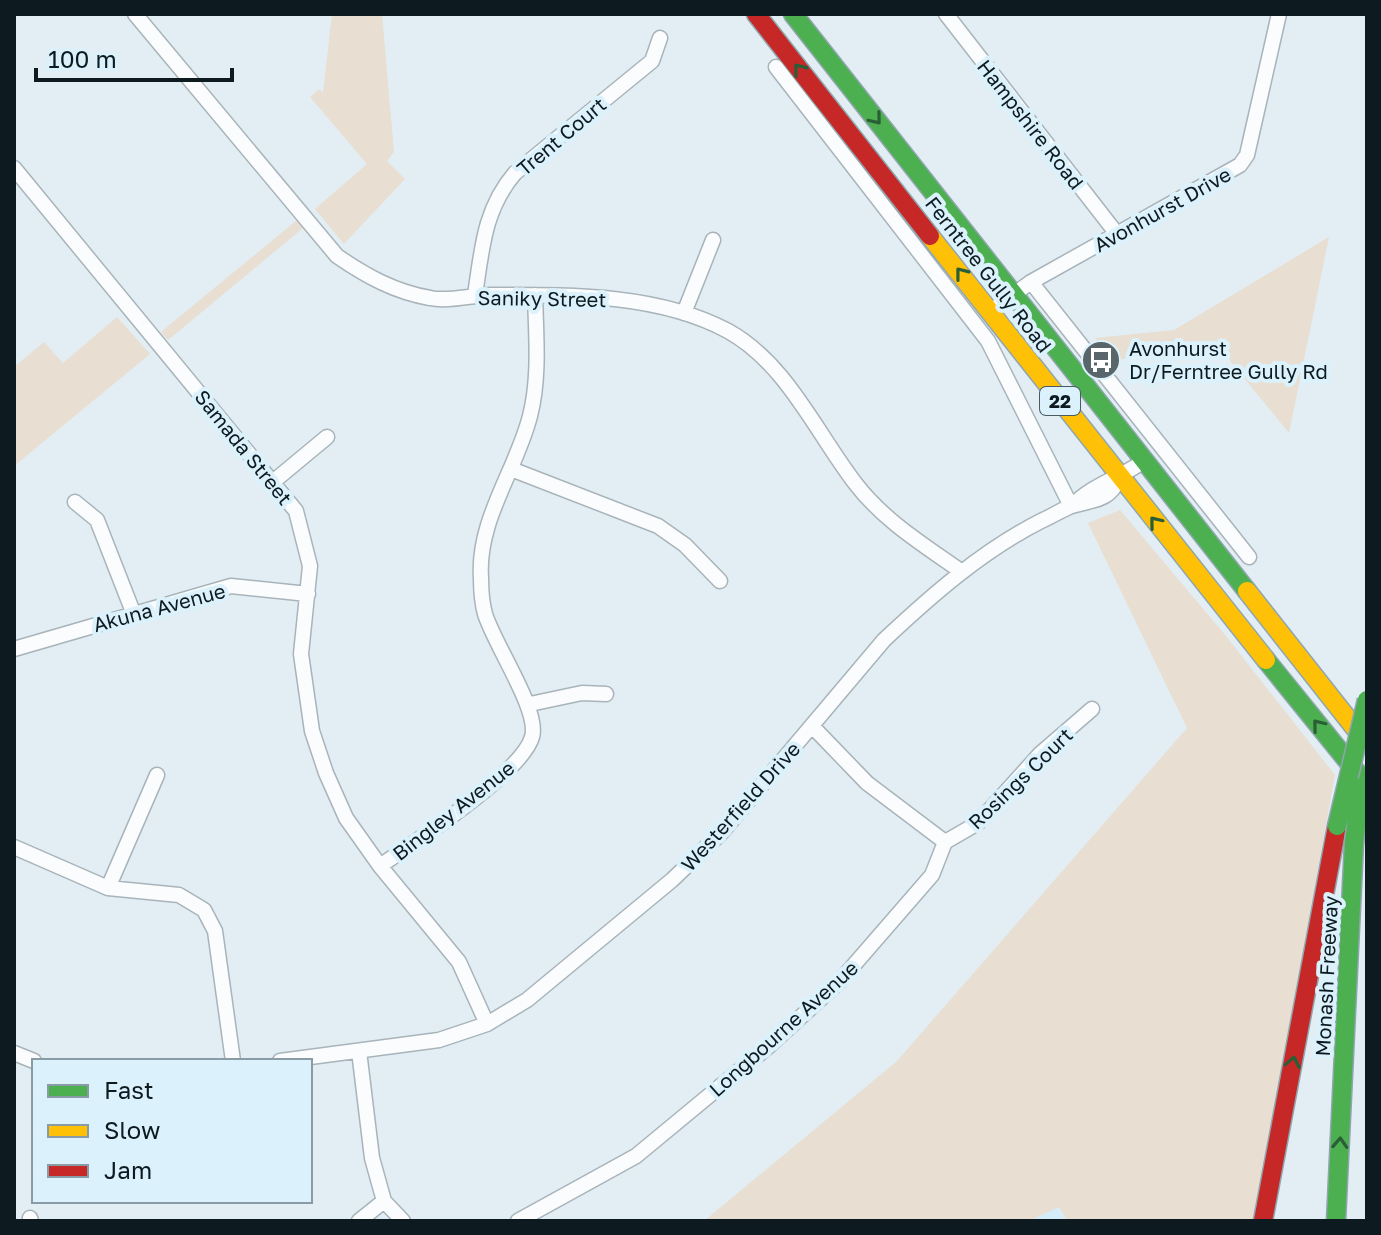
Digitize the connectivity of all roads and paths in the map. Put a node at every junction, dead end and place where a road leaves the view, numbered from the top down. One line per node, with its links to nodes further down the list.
1 (135, 14): 13 (street, Saniky Street)
2 (756, 14): 15 (main road, Ferntree Gully Road / 22, one-way to 2)
3 (793, 14): 12 (main road, Ferntree Gully Road / 22, one-way to 12)
4 (946, 14): 9 (street, Hampshire Road)
5 (1279, 14): 9 (street, Avonhurst Drive)
6 (660, 38): 13 (street, Trent Court)
7 (776, 67): 25 (street, Ferntree Gully Road)
8 (14, 168): 23 (street, Samada Street)
9 (1117, 234): 11 (street, Avonhurst Drive)
10 (713, 240): 16 (street)
11 (1031, 282): 12 (street, Avonhurst Drive); 17 (street)
12 (1015, 292): 15 (street, Avonhurst Drive); 18 (main road, Ferntree Gully Road / 22)
13 (475, 295): 14 (street, Saniky Street)
14 (535, 295): 16 (street, Saniky Street); 21 (street)
15 (991, 311): 22 (main road, Ferntree Gully Road / 22)
16 (684, 313): 27 (street, Saniky Street)
17 (1113, 386): 18 (street); 26 (street)
18 (1111, 418): 20 (main road, Ferntree Gully Road / 22)
19 (327, 437): 23 (street)
20 (1144, 461): 22 (street, Westerfield Drive); 38 (main road, Ferntree Gully Road / 22)
21 (511, 469): 28 (street); 34 (street)
22 (1119, 479): 25 (street, Westerfield Drive); 40 (main road, Ferntree Gully Road / 22, one-way to 22)
23 (274, 481): 29 (street, Samada Street)
24 (75, 502): 30 (street)
25 (1071, 506): 27 (street, Westerfield Drive)
26 (1249, 557)
27 (962, 572): 36 (street, Westerfield Drive)
28 (720, 581)
29 (308, 594): 30 (street, Akuna Avenue); 43 (street, Samada Street)
30 (133, 612): 31 (street, Akuna Avenue)
31 (14, 649)
32 (606, 694): 34 (street)
33 (1367, 700): 53 (main road, one-way to 33, bridge)
34 (530, 704): 43 (street, Bingley Avenue)
35 (1092, 709): 41 (street, Rosings Court)
36 (812, 726): 41 (street); 45 (street, Westerfield Drive)
37 (1367, 733): 54 (main road, Monash Freeway, one-way to 37, bridge)
38 (1367, 743)
39 (157, 775): 44 (street)
40 (1367, 785)
41 (945, 842): 52 (street, Longbourne Avenue)
42 (14, 847): 44 (street)
43 (380, 866): 45 (street, Samada Street)
44 (108, 888): 47 (street)
45 (487, 1024): 46 (street, Westerfield Drive)
46 (359, 1051): 48 (street, Westerfield Drive); 49 (street)
47 (233, 1059)
48 (296, 1059)
49 (384, 1201): 50 (street); 51 (street)
50 (359, 1221)
51 (403, 1221)
52 (518, 1221)
53 (1263, 1221)
54 (1336, 1221)

